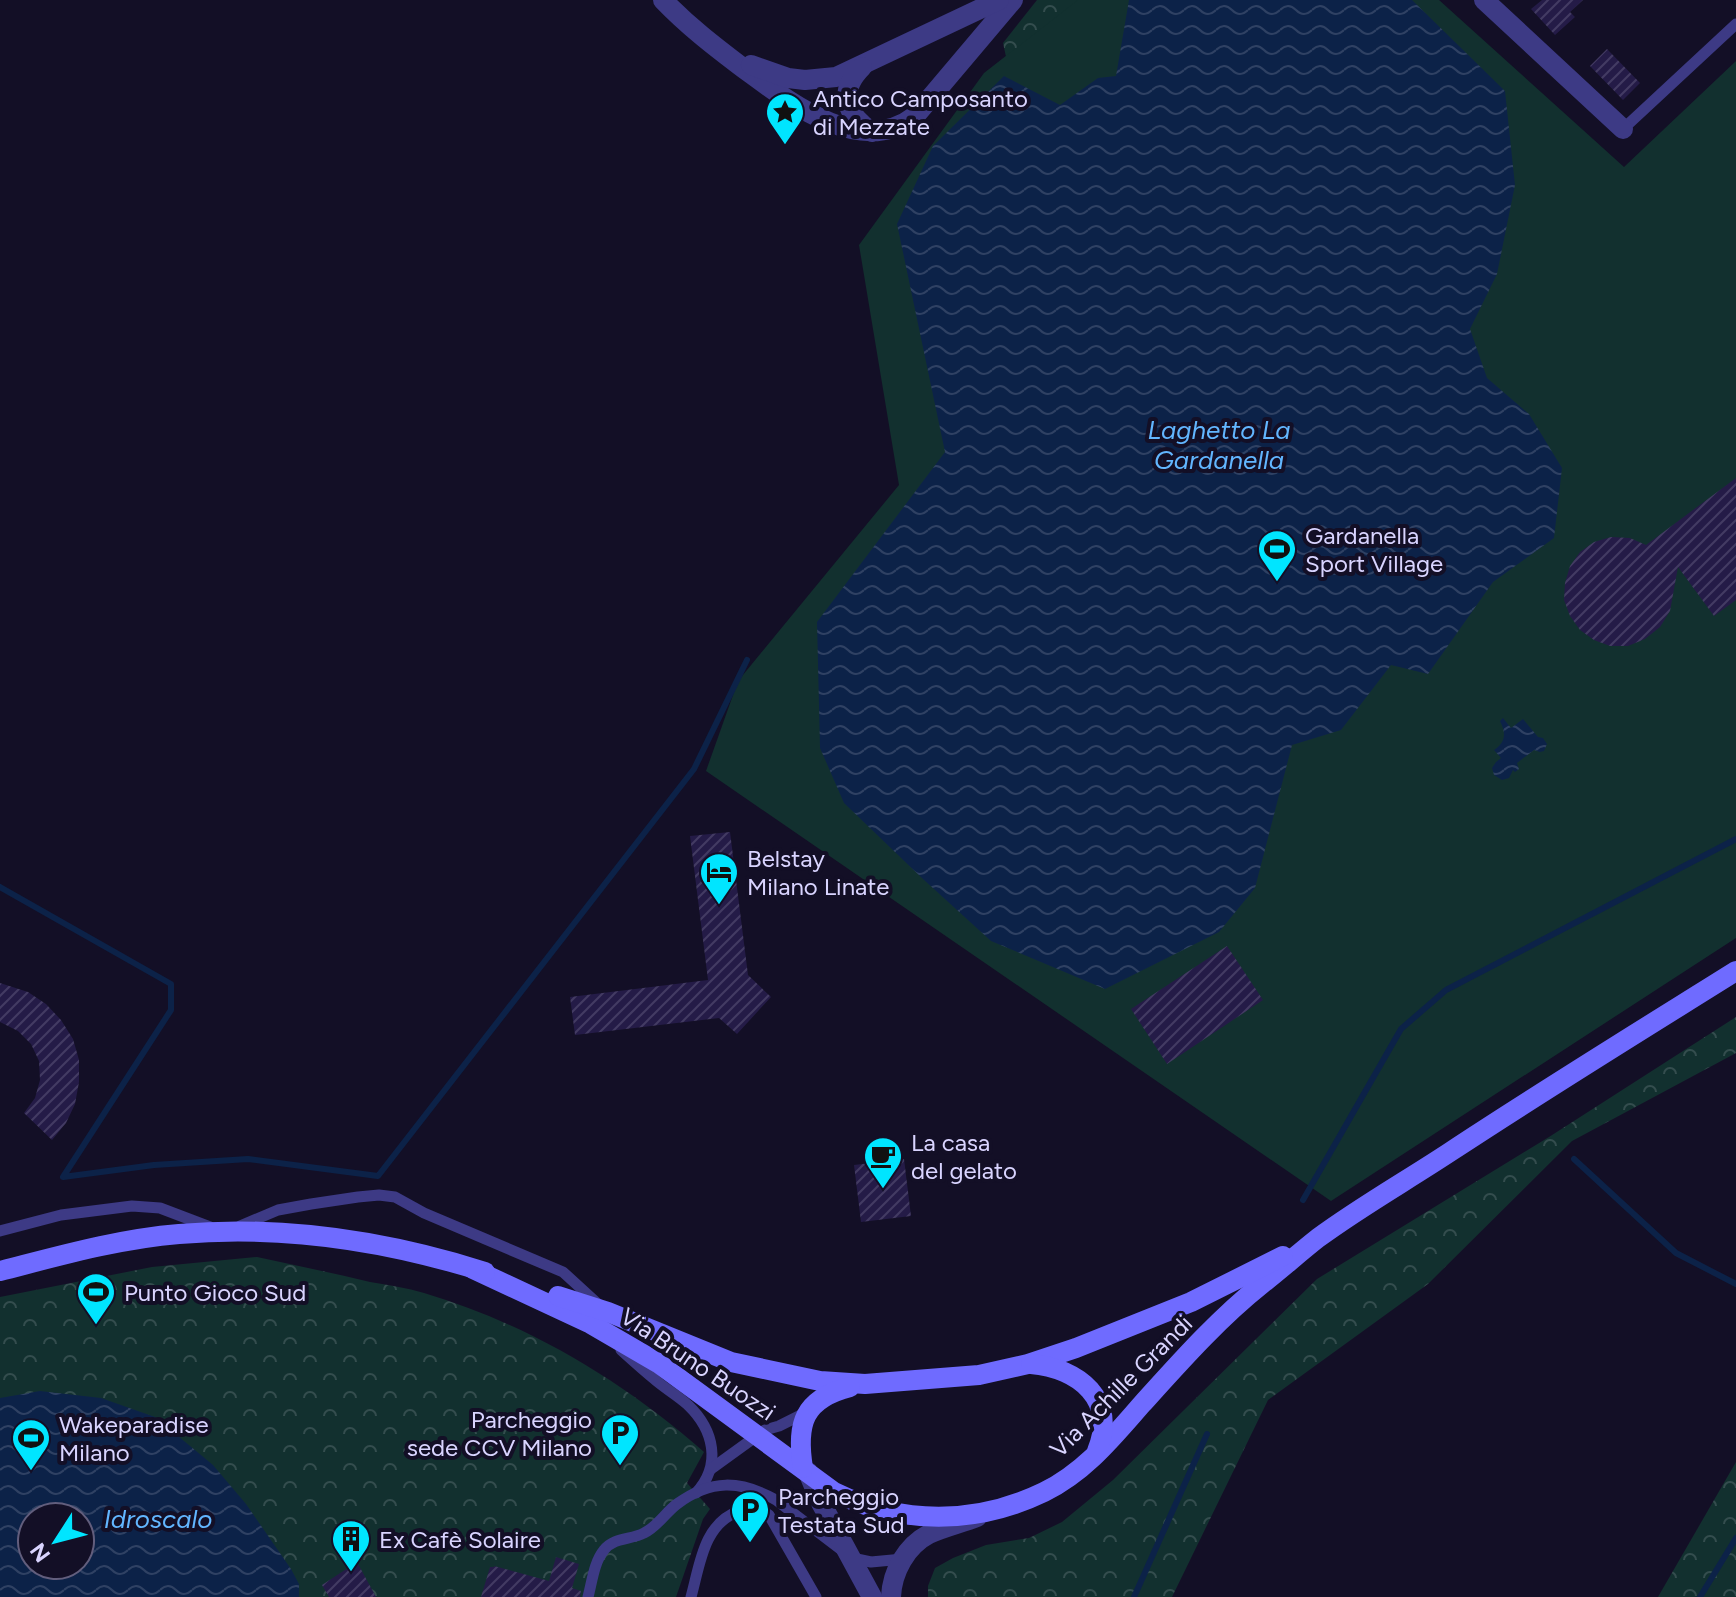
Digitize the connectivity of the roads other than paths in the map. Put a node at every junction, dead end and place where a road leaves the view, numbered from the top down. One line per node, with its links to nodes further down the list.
1 (663, 0): 6 (street)
2 (999, 0): 7 (street)
3 (1013, 0): 9 (street)
4 (1484, 0): 8 (street)
5 (1736, 24): 8 (lane)
6 (721, 51): 7 (street); 9 (street)
7 (865, 64): 9 (street)
8 (1623, 129)
9 (872, 132)
10 (1736, 971): 13 (main road, Via Achille Grandi)
11 (0, 1231): 12 (lane, Via Bruno Buozzi)
12 (225, 1233): 14 (main road, Via Bruno Buozzi); 15 (main road, Via Bruno Buozzi); 15 (lane, Via Bruno Buozzi)
13 (1319, 1238): 16 (main road, Via Achille Grandi); 20 (main road, Via Achille Grandi)
14 (0, 1271)
15 (599, 1318): 17 (main road, Via Bruno Buozzi); 19 (main road, Via Bruno Buozzi); 21 (lane)
16 (1028, 1364): 17 (main road, Via Achille Grandi); 20 (main road)
17 (865, 1384): 18 (main road)
18 (807, 1412): 19 (lane); 22 (main road)
19 (757, 1435): 21 (lane); 22 (main road, Via Bruno Buozzi)
20 (1096, 1455): 24 (main road, Via Achille Grandi)
21 (711, 1469): 23 (lane)
22 (805, 1470): 24 (main road, Via Achille Grandi); 25 (street)
23 (695, 1493): 25 (lane); 27 (lane)
24 (1010, 1506): 26 (street)
25 (852, 1558): 26 (lane); 30 (street)
26 (903, 1559): 31 (street)
27 (588, 1597)
28 (691, 1597): 29 (lane)
29 (816, 1597)
30 (872, 1597)
31 (891, 1597)

